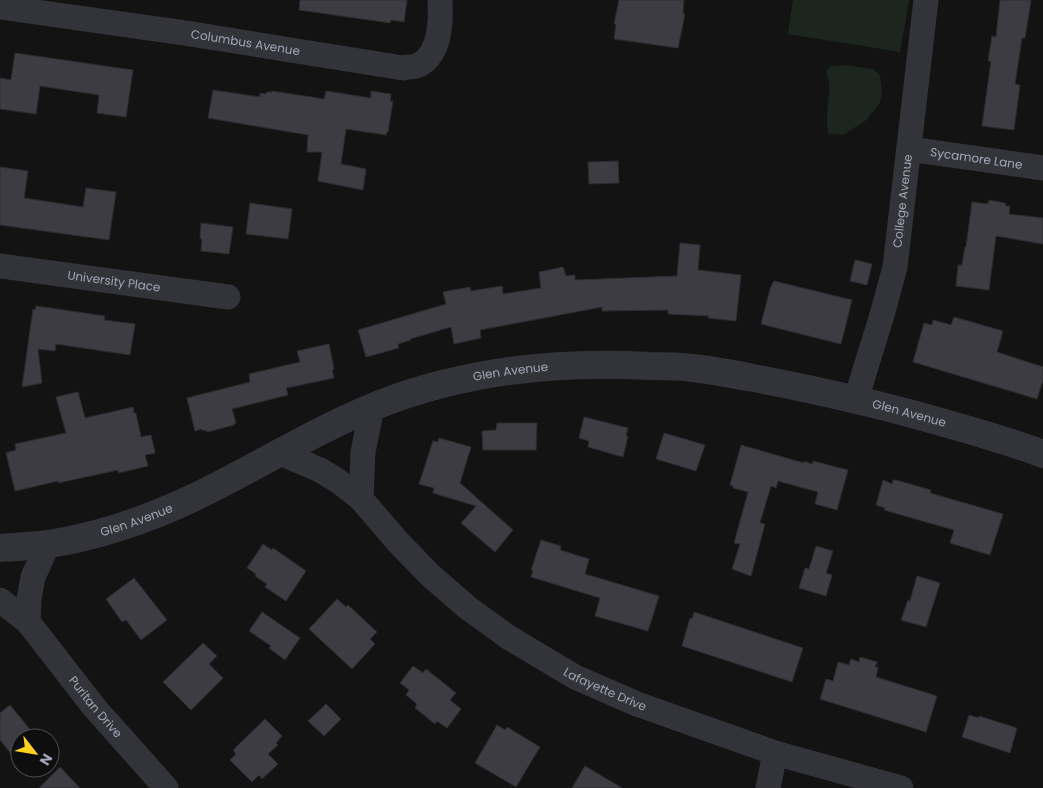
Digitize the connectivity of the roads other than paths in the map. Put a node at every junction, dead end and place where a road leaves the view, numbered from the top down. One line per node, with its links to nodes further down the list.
1 (440, 0): 3 (street, Columbus Avenue)
2 (926, 0): 4 (street, College Avenue)
3 (0, 7)
4 (909, 149): 5 (street, Sycamore Lane); 8 (street, College Avenue)
5 (1043, 168)
6 (0, 266): 7 (street, University Place)
7 (228, 297)
8 (856, 399): 9 (street, Glen Avenue); 11 (street, Glen Avenue)
9 (372, 408): 10 (street, Glen Avenue); 12 (street)
10 (278, 452): 12 (street, Lafayette Drive); 13 (street, Glen Avenue)
11 (1043, 454)
12 (361, 499): 17 (street, Lafayette Drive)
13 (48, 544): 14 (street, Glen Avenue); 16 (street)
14 (0, 548)
15 (0, 600): 16 (street, Puritan Drive)
16 (28, 622): 18 (street, Puritan Drive)
17 (775, 753): 19 (street); 20 (street, Lafayette Drive)
18 (166, 788)
19 (768, 788)
20 (902, 788)

